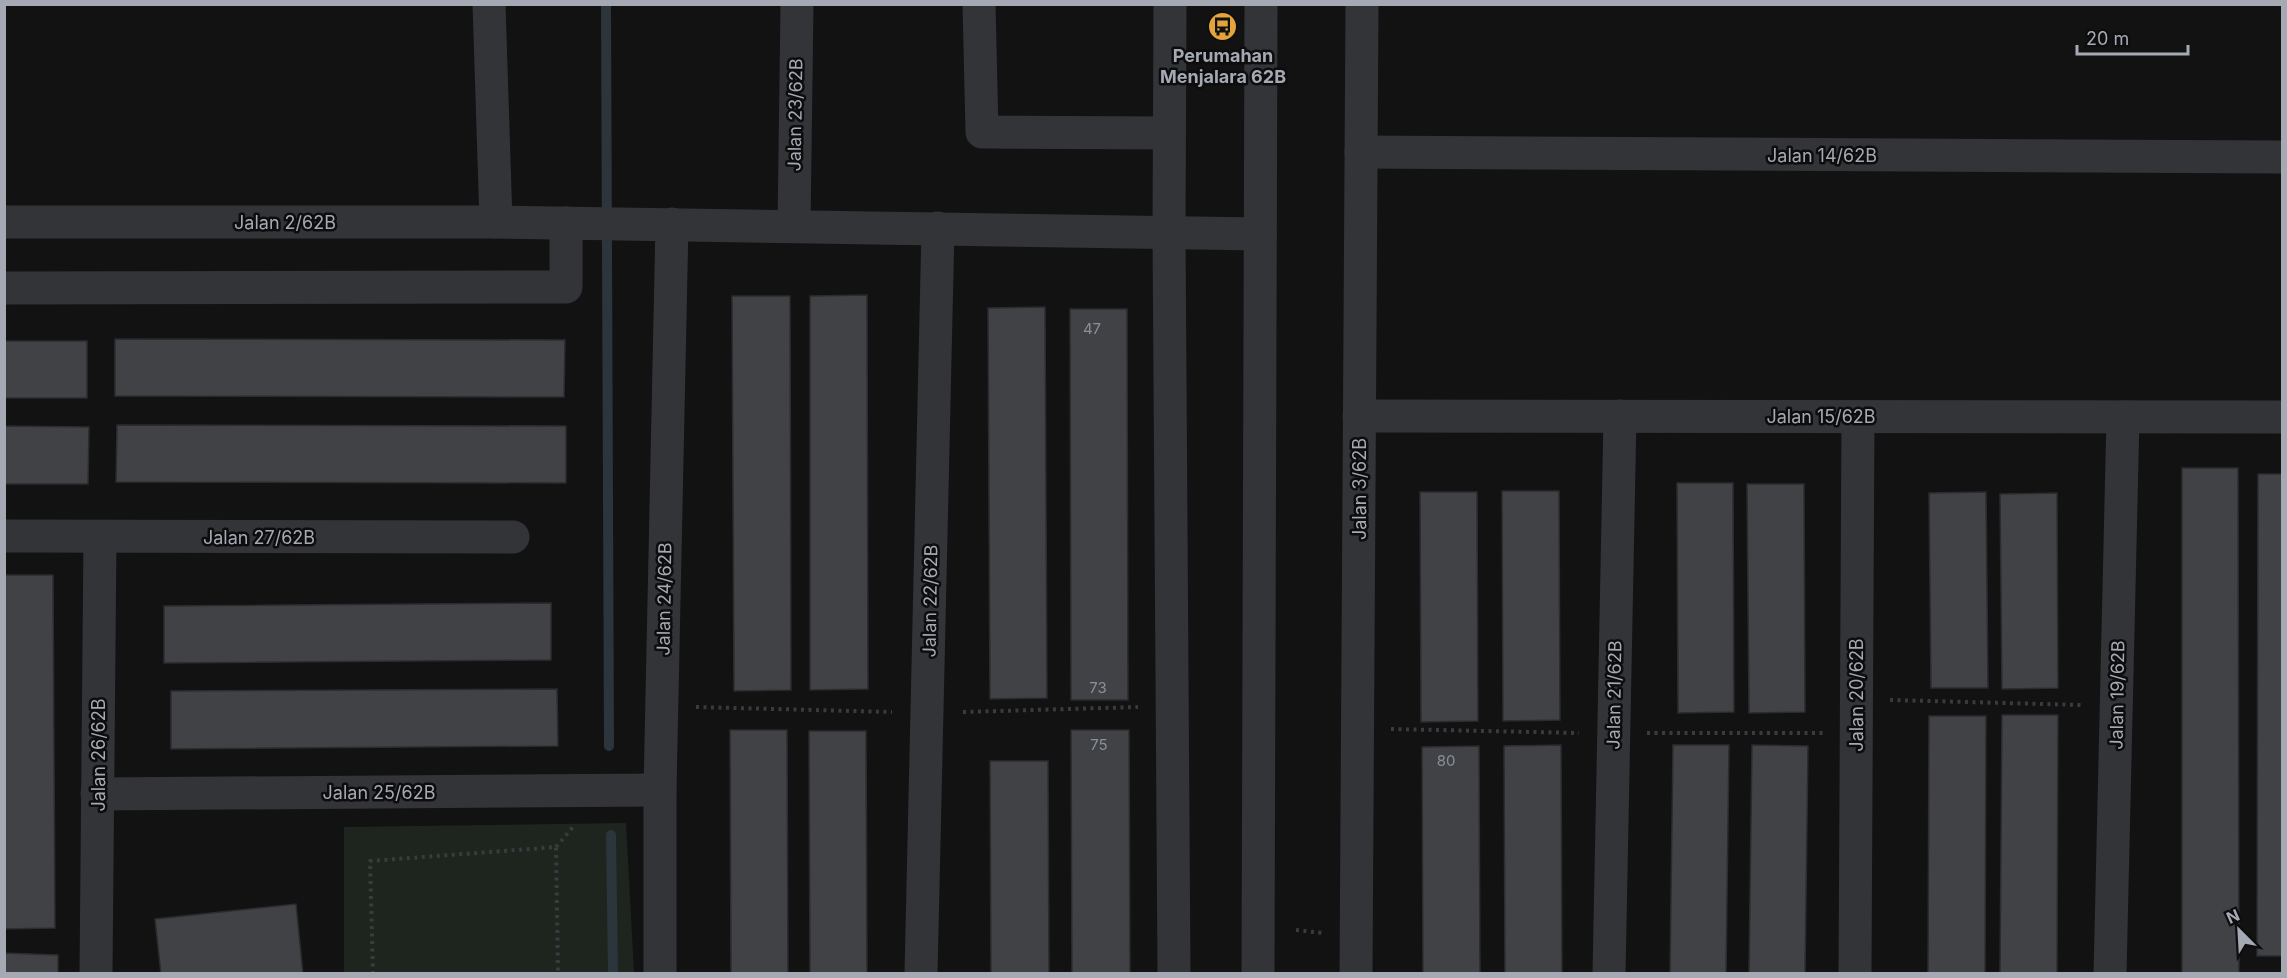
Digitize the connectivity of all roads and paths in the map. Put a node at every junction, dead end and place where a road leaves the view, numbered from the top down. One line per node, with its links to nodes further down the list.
1 (489, 4): 11 (street)
2 (797, 4): 14 (street, Jalan 23/62B)
3 (979, 4): 7 (street)
4 (1170, 4): 7 (street)
5 (1260, 4): 17 (street)
6 (1362, 4): 8 (street, Jalan 3/62B)
7 (1169, 133): 16 (street)
8 (1361, 152): 9 (street, Jalan 14/62B); 19 (street, Jalan 3/62B)
9 (2283, 157)
10 (4, 222): 11 (street, Jalan 2/62B)
11 (496, 222): 12 (street, Jalan 2/62B)
12 (566, 223): 13 (street, Jalan 2/62B); 18 (street)
13 (672, 224): 14 (street, Jalan 2/62B); 33 (street, Jalan 24/62B)
14 (794, 226): 15 (street, Jalan 2/62B)
15 (938, 228): 16 (street, Jalan 2/62B); 39 (street, Jalan 22/62B)
16 (1168, 232): 17 (street, Jalan 2/62B); 40 (street)
17 (1260, 234): 41 (street)
18 (4, 288)
19 (1359, 416): 20 (street, Jalan 15/62B); 29 (street, Jalan 3/62B)
20 (1620, 416): 21 (street, Jalan 15/62B); 43 (street, Jalan 21/62B)
21 (1857, 417): 22 (street, Jalan 15/62B); 27 (street, Jalan 20/62B)
22 (2123, 417): 23 (street, Jalan 15/62B); 28 (street, Jalan 19/62B)
23 (2283, 417)
24 (4, 536): 25 (street, Jalan 27/62B)
25 (100, 537): 26 (street, Jalan 27/62B); 34 (street, Jalan 26/62B)
26 (513, 537)
27 (1856, 699): 28 (path); 32 (street, Jalan 20/62B)
28 (2116, 706): 45 (street, Jalan 19/62B)
29 (1358, 728): 30 (path); 42 (street, Jalan 3/62B)
30 (1579, 733)
31 (1647, 733): 32 (path)
32 (1856, 733): 44 (street, Jalan 20/62B)
33 (660, 790): 34 (street, Jalan 25/62B); 38 (street, Jalan 24/62B)
34 (98, 794): 35 (street, Jalan 26/62B)
35 (96, 974)
36 (373, 974): 37 (path)
37 (558, 974)
38 (660, 974)
39 (921, 974)
40 (1174, 974)
41 (1258, 974)
42 (1356, 974)
43 (1609, 974)
44 (1855, 974)
45 (2110, 974)

